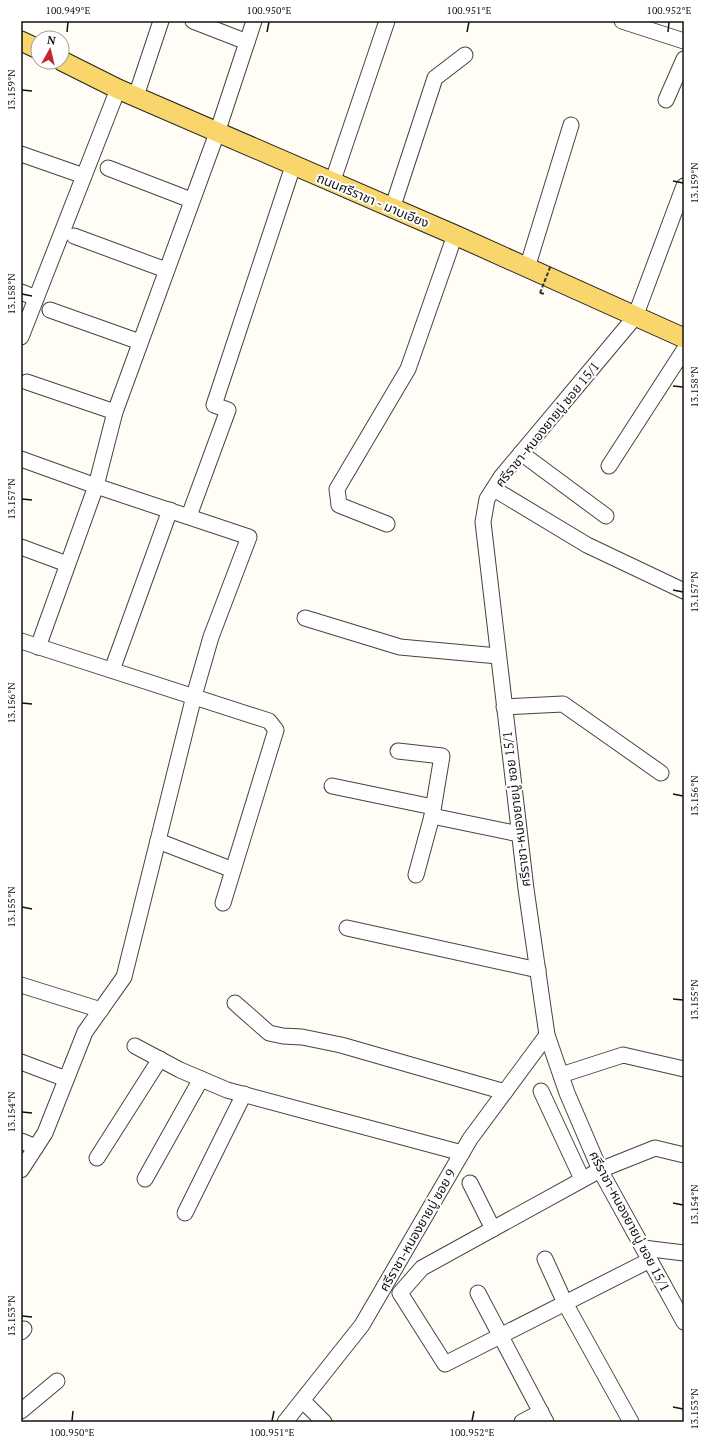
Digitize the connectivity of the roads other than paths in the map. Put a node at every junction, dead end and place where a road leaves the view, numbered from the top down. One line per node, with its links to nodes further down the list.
1 (161, 21): 12 (street)
2 (193, 21): 7 (street)
3 (254, 21): 7 (street)
4 (387, 21): 20 (street)
5 (622, 21): 6 (street)
6 (684, 41)
7 (247, 42): 15 (street)
8 (465, 55): 23 (street)
9 (684, 58): 13 (street)
10 (70, 65): 11 (main road, ถนนศรีราชา - มาบเอียง)
11 (118, 89): 12 (main road, ถนนศรีราชา - มาบเอียง); 19 (street)
12 (136, 96): 15 (main road, ถนนศรีราชา - มาบเอียง)
13 (666, 100)
14 (571, 125): 26 (street)
15 (217, 133): 17 (main road, ถนนศรีราชา - มาบเอียง); 22 (street)
16 (21, 154): 19 (street)
17 (293, 166): 20 (main road, ถนนศรีราชา - มาบเอียง); 44 (street)
18 (108, 168): 22 (street)
19 (84, 176): 29 (street)
20 (332, 183): 23 (main road, ถนนศรีราชา - มาบเอียง)
21 (684, 186): 31 (street, ศรีราชา-หนองยายบู่ ซอย 15/1)
22 (191, 200): 27 (street)
23 (392, 209): 24 (main road, ถนนศรีราชา - มาบเอียง)
24 (455, 235): 26 (main road, ถนนศรีราชา - มาบเอียง); 46 (street)
25 (74, 236): 27 (street)
26 (527, 268): 31 (main road, ถนนศรีราชา - มาบเอียง)
27 (166, 270): 34 (street)
28 (21, 292): 29 (street)
29 (36, 298): 32 (street)
30 (50, 310): 34 (street)
31 (635, 317): 33 (main road, ถนนศรีราชา - มาบเอียง); 38 (street, ศรีราชา-หนองยายบู่ ซอย 15/1)
32 (21, 337)
33 (684, 338)
34 (140, 342): 37 (street)
35 (684, 350): 40 (street)
36 (27, 382): 37 (street)
37 (115, 412): 41 (street)
38 (521, 453): 42 (street, ศรีราชา-หนองยายบู่ ซอย 15/1); 45 (street)
39 (21, 459): 41 (street)
40 (609, 466)
41 (96, 486): 43 (street); 48 (street)
42 (494, 489): 49 (street); 53 (street, ศรีราชา-หนองยายบู่ ซอย 15/1)
43 (170, 510): 44 (street); 54 (street)
44 (189, 516): 55 (street)
45 (606, 516)
46 (387, 524)
47 (21, 547): 48 (street)
48 (68, 564): 52 (street)
49 (683, 589)
50 (305, 618): 53 (street)
51 (21, 641): 52 (street)
52 (38, 647): 54 (street)
53 (498, 656): 56 (street, ศรีราชา-หนองยายบู่ ซอย 15/1)
54 (112, 670): 55 (street)
55 (194, 696): 62 (street); 63 (street)
56 (504, 707): 58 (street); 61 (street, ศรีราชา-หนองยายบู่ ซอย 15/1)
57 (398, 751): 60 (street)
58 (661, 773)
59 (332, 786): 60 (street)
60 (432, 811): 61 (street); 64 (street)
61 (519, 834): 67 (street, ศรีราชา-หนองยายบู่ ซอย 15/1)
62 (158, 841): 63 (street); 70 (street)
63 (233, 870): 65 (street)
64 (416, 875)
65 (223, 904)
66 (347, 928): 67 (street)
67 (538, 970): 71 (street, ศรีราชา-หนองยายบู่ ซอย 15/1)
68 (21, 985): 70 (street)
69 (235, 1003): 80 (street)
70 (100, 1010): 77 (street)
71 (547, 1036): 76 (street, ศรีราชา-หนองยายบู่ ซอย 15/1); 80 (street, ศรีราชา-หนองยายบู่ ซอย 9)
72 (135, 1046): 73 (street)
73 (160, 1060): 78 (street); 86 (street)
74 (21, 1062): 77 (street)
75 (684, 1069): 76 (street)
76 (561, 1075): 88 (street, ศรีราชา-หนองยายบู่ ซอย 15/1)
77 (66, 1079): 83 (street)
78 (201, 1079): 81 (street); 89 (street)
79 (541, 1091): 90 (street)
80 (505, 1092): 84 (street, ศรีราชา-หนองยายบู่ ซอย 9)
81 (244, 1094): 84 (street); 92 (street)
82 (21, 1141): 83 (street)
83 (36, 1147): 87 (street)
84 (462, 1153): 102 (street, ศรีราชา-หนองยายบู่ ซอย 9)
85 (684, 1155): 88 (street)
86 (97, 1158)
87 (21, 1170)
88 (600, 1170): 90 (street); 95 (street, ศรีราชา-หนองยายบู่ ซอย 15/1)
89 (145, 1179)
90 (582, 1180): 93 (street)
91 (470, 1183): 93 (street)
92 (185, 1213)
93 (493, 1229): 100 (street)
94 (684, 1253): 95 (street)
95 (647, 1254): 98 (street); 99 (street, ศรีราชา-หนองยายบู่ ซอย 15/1)
96 (544, 1259): 98 (street)
97 (478, 1293): 100 (street)
98 (565, 1303): 100 (street); 108 (street)
99 (684, 1322)
100 (502, 1336): 104 (street)
101 (57, 1381): 103 (street)
102 (303, 1401): 105 (street, ศรีราชา-หนองยายบู่ ซอย 9); 106 (street)
103 (21, 1411)
104 (544, 1417): 107 (street)
105 (285, 1422)
106 (324, 1422)
107 (522, 1422)
108 (631, 1422)

